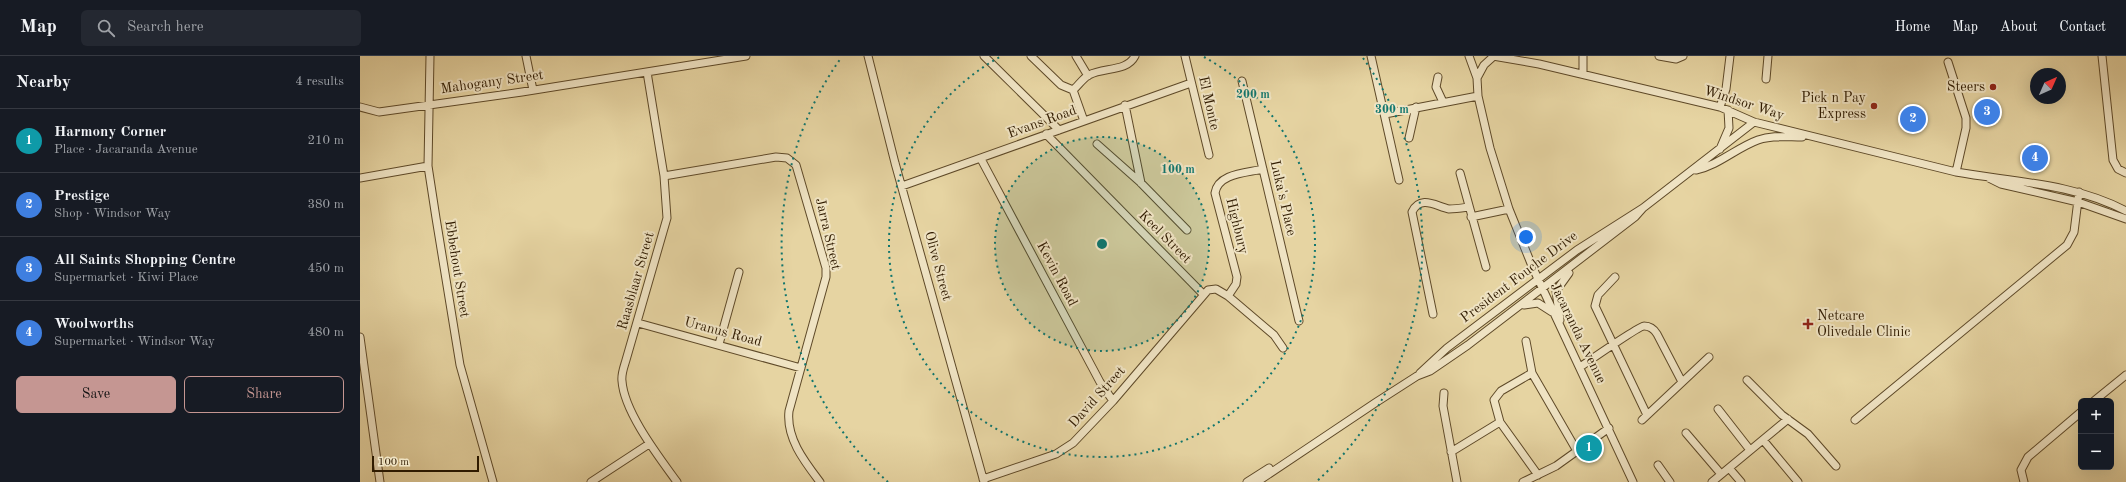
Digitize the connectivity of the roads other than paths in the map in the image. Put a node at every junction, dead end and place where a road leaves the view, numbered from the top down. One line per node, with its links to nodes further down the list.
1 (430, 56): 34 (street, Ebbehout Street)
2 (526, 56): 30 (street)
3 (746, 56): 22 (street, Mahogany Street)
4 (868, 56): 62 (street, Olive Street)
5 (984, 56): 43 (street)
6 (1031, 56): 31 (street)
7 (1076, 56): 24 (street)
8 (1135, 56): 24 (street)
9 (1185, 56): 29 (street, El Monte)
10 (1371, 56): 40 (street)
11 (1469, 56): 26 (street, Jacaranda Avenue)
12 (1494, 56): 21 (street, Windsor Way); 26 (street)
13 (1516, 56): 21 (street, Windsor Way)
14 (1583, 56): 23 (street)
15 (1660, 56): 16 (street)
16 (1683, 56)
17 (1730, 56): 38 (street)
18 (1768, 56): 27 (street)
19 (2102, 56): 56 (street)
20 (1948, 62): 54 (street)
21 (1539, 64): 23 (street, Windsor Way)
22 (647, 72): 30 (street, Mahogany Street); 57 (street, Raasblaar Street)
23 (1583, 74): 38 (street, Windsor Way)
24 (1088, 76): 31 (street)
25 (1438, 77): 33 (street)
26 (1477, 78): 32 (street, Jacaranda Avenue)
27 (1766, 79)
28 (1242, 81): 52 (street, Luka's Place)
29 (1191, 83): 35 (street, Evans Road); 49 (street, El Monte)
30 (533, 90): 34 (street, Mahogany Street)
31 (1072, 90): 41 (street)
32 (1478, 96): 33 (street); 67 (street, Jacaranda Avenue)
33 (1443, 102): 37 (street)
34 (428, 104): 36 (street, Mahogany Street); 51 (street, Ebbehout Street)
35 (1125, 105): 41 (street, Evans Road); 61 (street)
36 (360, 107)
37 (1416, 107): 40 (street); 46 (street)
38 (1720, 107): 39 (street, Windsor Way)
39 (1728, 110): 42 (street, Windsor Way); 48 (street)
40 (1385, 114): 60 (street)
41 (1084, 121): 43 (street, Evans Road)
42 (1754, 122): 45 (street, Windsor Way); 48 (street, President Fouche Drive)
43 (1059, 130): 44 (street, Evans Road)
44 (1046, 134): 50 (street, Evans Road); 78 (street, Keel Street)
45 (1814, 137): 53 (street); 54 (street, Windsor Way)
46 (1409, 138)
47 (1097, 144): 61 (street)
48 (1719, 151): 53 (street, President Fouche Drive)
49 (1208, 155)
50 (981, 159): 62 (street, Evans Road); 101 (street, Kevin Road)
51 (428, 166): 58 (street); 122 (street, Ebbehout Street)
52 (1263, 170): 79 (street, Highbury); 83 (street, Luka's Place)
53 (1693, 171): 66 (street, President Fouche Drive)
54 (1956, 172): 59 (street, Windsor Way)
55 (1460, 173): 65 (street)
56 (2126, 173)
57 (664, 176): 84 (street, Raasblaar Street); 93 (street, Jarra Street)
58 (360, 178)
59 (1989, 178): 63 (street, Windsor Way); 64 (street, Windsor Way)
60 (1399, 180)
61 (1141, 183): 71 (street)
62 (902, 186): 120 (street, Olive Street)
63 (2079, 192): 64 (street); 68 (street, Windsor Way)
64 (2078, 202): 70 (street, Windsor Way); 105 (street)
65 (1469, 207): 69 (street); 82 (street)
66 (1643, 208): 72 (street, President Fouche Drive); 76 (street, President Fouche Drive)
67 (1509, 209): 69 (street); 76 (street, Jacaranda Avenue)
68 (2126, 211)
69 (1471, 217): 73 (street)
70 (2126, 219)
71 (1187, 230)
72 (1583, 258): 77 (street, President Fouche Drive); 85 (street)
73 (1486, 268)
74 (739, 272): 88 (street)
75 (1615, 277): 89 (street)
76 (1539, 280): 77 (street, Jacaranda Avenue); 96 (street, President Fouche Drive)
77 (1542, 289): 80 (street, President Fouche Drive); 81 (street, Jacaranda Avenue)
78 (1203, 294): 79 (street); 101 (street, David Street)
79 (1228, 296): 90 (street)
80 (1510, 313): 81 (street); 96 (street, President Fouche Drive)
81 (1554, 313): 85 (street, Jacaranda Avenue)
82 (1433, 314)
83 (1299, 321)
84 (638, 323): 88 (street, Uranus Road); 110 (street, Raasblaar Street)
85 (1561, 328): 92 (street, Jacaranda Avenue)
86 (360, 337): 121 (street)
87 (1526, 341): 94 (street)
88 (719, 344): 93 (street, Uranus Road)
89 (1614, 346): 92 (street); 98 (street); 98 (street)
90 (1283, 348)
91 (1709, 357): 98 (street)
92 (1580, 367): 107 (street, Jacaranda Avenue)
93 (801, 368): 125 (street, Jarra Street)
94 (1532, 373): 106 (street); 113 (street)
95 (2126, 374): 100 (street)
96 (1417, 376): 111 (street, President Fouche Drive)
97 (1747, 380): 104 (street)
98 (1682, 382)
99 (1444, 393): 114 (street)
100 (2098, 398)
101 (1113, 401): 120 (street, David Street)
102 (1718, 409): 112 (street)
103 (2078, 414): 135 (street)
104 (1788, 419): 109 (street); 116 (street)
105 (1855, 420)
106 (1500, 422): 114 (street); 119 (street)
107 (1609, 428): 113 (street); 130 (street, Jacaranda Avenue)
108 (1686, 433): 118 (street)
109 (1763, 440): 112 (street); 134 (street)
110 (649, 444): 123 (street); 124 (street, Raasblaar Street)
111 (1309, 446): 126 (street, President Fouche Drive); 127 (street, President Fouche Drive)
112 (1750, 450): 117 (street)
113 (1577, 451): 119 (street)
114 (1451, 452): 128 (street)
115 (1658, 465): 131 (street)
116 (1836, 466)
117 (1729, 468): 118 (street); 133 (street)
118 (1721, 474): 132 (street)
119 (1538, 475): 129 (street)
120 (983, 480)
121 (380, 482)
122 (493, 482)
123 (591, 482)
124 (677, 482)
125 (820, 482)
126 (1247, 482)
127 (1257, 482)
128 (1457, 482)
129 (1523, 482)
130 (1633, 482)
131 (1670, 482)
132 (1712, 482)
133 (1741, 482)
134 (1798, 482)
135 (2024, 482)

